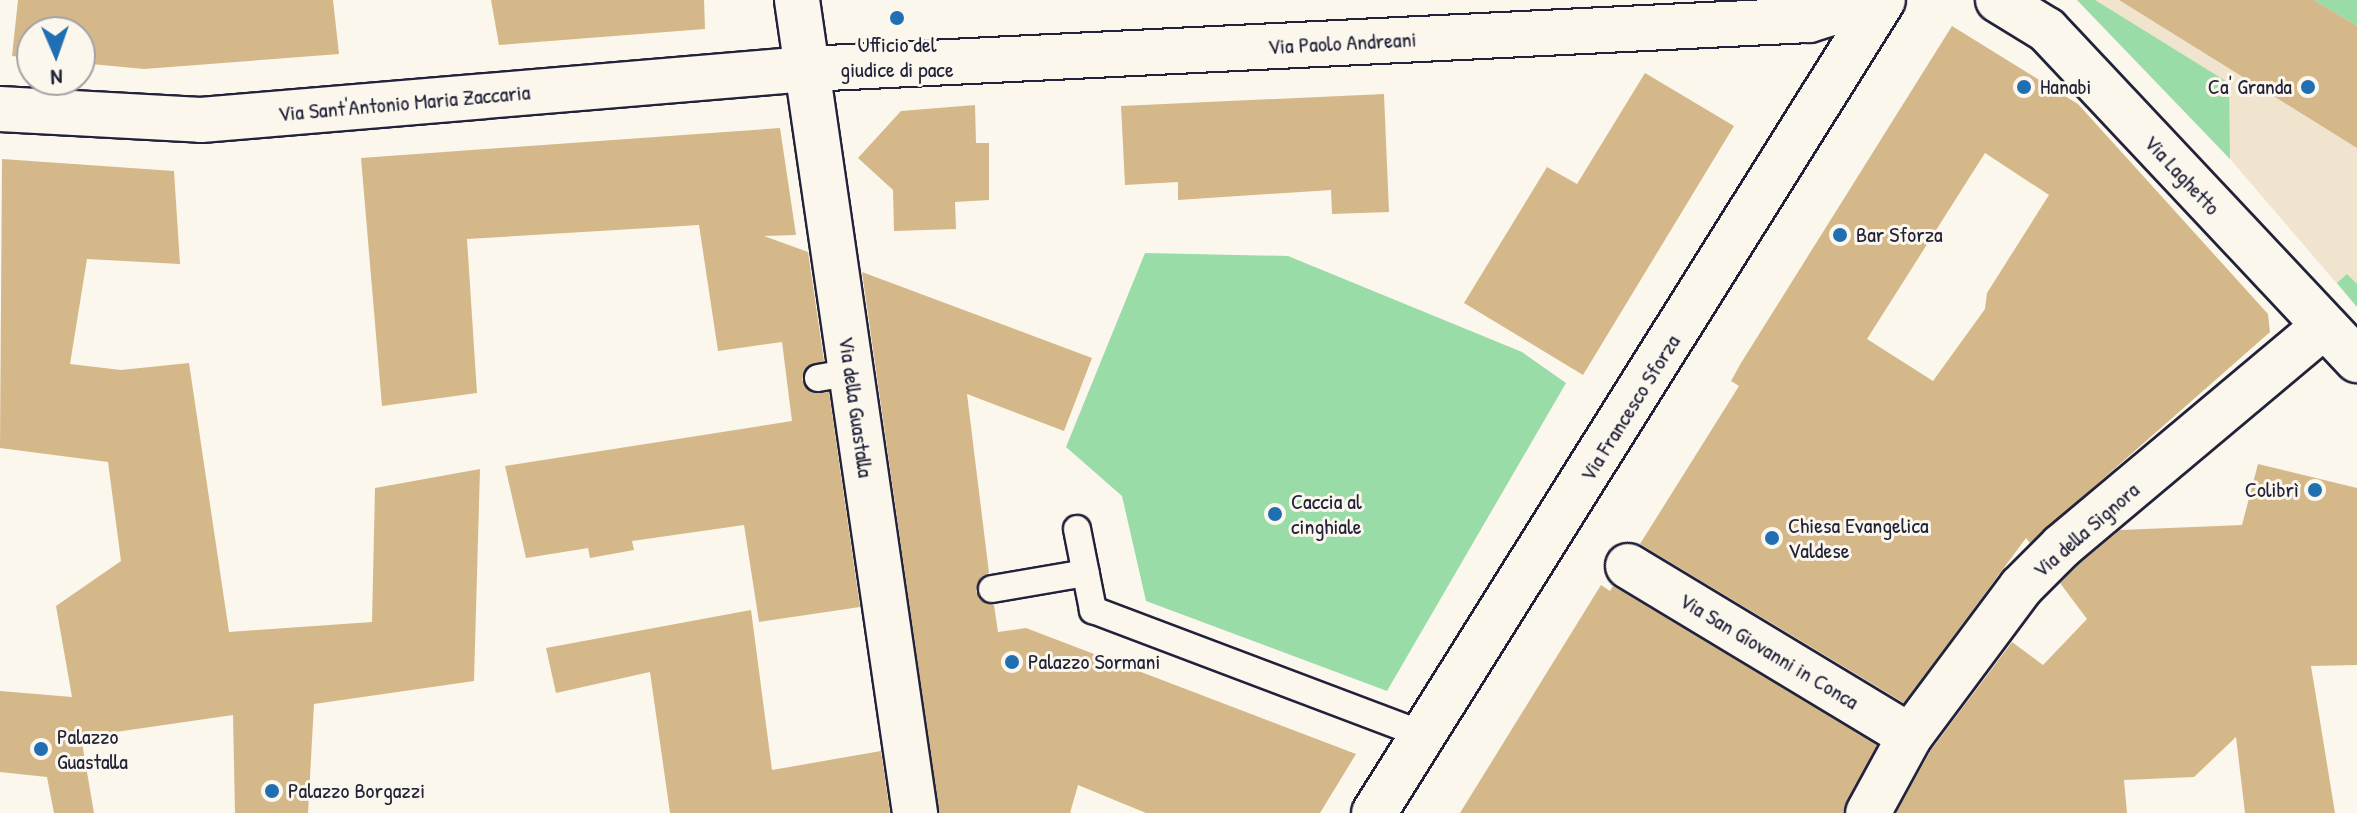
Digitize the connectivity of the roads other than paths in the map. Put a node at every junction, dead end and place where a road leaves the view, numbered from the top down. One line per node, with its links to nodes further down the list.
1 (797, 0): 5 (street, Via della Guastalla)
2 (1873, 0): 5 (street, Via Paolo Andreani)
3 (1883, 0): 13 (street, Via Francesco Sforza)
4 (1998, 0): 7 (street, Via Laghetto)
5 (807, 69): 6 (street, Via Sant'Antonio Maria Zaccaria); 15 (street, Via della Guastalla)
6 (0, 109)
7 (2323, 327): 8 (street, Via Laghetto); 14 (street, Via della Signora)
8 (2357, 360)
9 (1077, 529): 11 (lane)
10 (1628, 566): 14 (street, Via San Giovanni in Conca)
11 (1086, 573): 12 (lane); 13 (lane)
12 (992, 589)
13 (1424, 735): 16 (street, Via Francesco Sforza)
14 (1910, 736): 17 (street, Via della Signora)
15 (915, 813)
16 (1374, 813)
17 (1868, 813)

